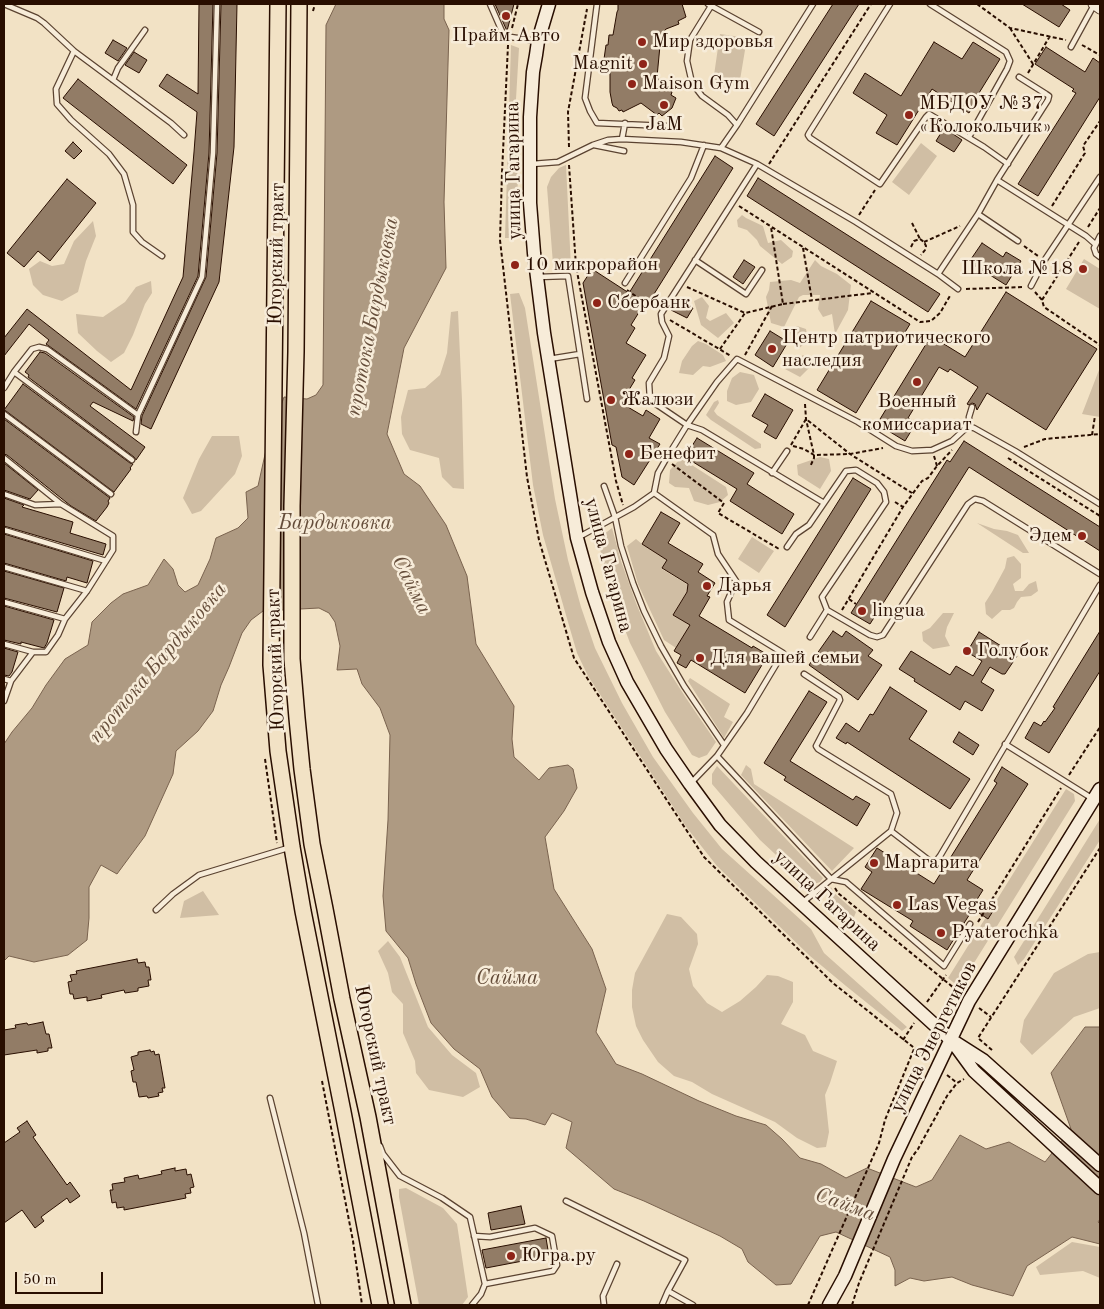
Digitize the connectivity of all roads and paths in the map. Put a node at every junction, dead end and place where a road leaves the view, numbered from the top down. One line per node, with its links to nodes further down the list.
1 (4, 4): 23 (lane)
2 (217, 4): 92 (lane)
3 (278, 4): 151 (main road, Югорский тракт)
4 (299, 4): 169 (main road, Югорский тракт)
5 (490, 4): 20 (lane)
6 (549, 4): 20 (main road, улица Гагарина)
7 (588, 4): 40 (path)
8 (597, 4): 30 (lane)
9 (813, 4): 31 (lane)
10 (871, 4): 44 (path)
11 (890, 4): 34 (lane)
12 (930, 4): 34 (lane)
13 (977, 4): 16 (path)
14 (710, 5): 18 (lane); 31 (lane)
15 (1095, 5): 21 (lane)
16 (1010, 28): 19 (path); 25 (path)
17 (144, 30): 27 (lane)
18 (759, 32)
19 (1050, 36): 21 (path); 25 (path)
20 (538, 41): 41 (main road, улица Гагарина)
21 (1074, 41): 22 (lane); 24 (path)
22 (1071, 47)
23 (74, 51): 27 (lane); 63 (lane)
24 (1100, 55)
25 (1033, 65): 28 (path)
26 (1019, 77): 28 (lane)
27 (112, 80): 33 (lane)
28 (1024, 80): 43 (lane)
29 (1100, 121): 51 (path)
30 (625, 123): 32 (lane); 35 (lane)
31 (737, 125): 38 (lane)
32 (667, 126)
33 (184, 135)
34 (969, 137): 43 (lane)
35 (622, 139): 36 (lane); 37 (lane)
36 (593, 145): 39 (lane); 40 (lane)
37 (704, 145): 38 (lane); 71 (lane)
38 (721, 148): 42 (lane)
39 (624, 152)
40 (568, 156): 41 (lane); 119 (path)
41 (530, 164): 70 (main road, улица Гагарина)
42 (757, 164): 44 (lane); 48 (lane)
43 (1008, 164): 46 (lane)
44 (765, 170): 65 (lane)
45 (1100, 177): 55 (lane)
46 (998, 180): 51 (lane); 52 (lane)
47 (871, 197): 50 (path)
48 (732, 202): 62 (path); 66 (lane)
49 (1100, 208): 56 (path)
50 (862, 211)
51 (1048, 212): 55 (lane)
52 (978, 214): 53 (lane); 59 (lane)
53 (974, 220): 60 (path); 69 (lane)
54 (912, 223): 58 (path)
55 (1068, 225): 56 (lane); 67 (lane)
56 (1084, 235): 61 (lane); 76 (path)
57 (1100, 236): 61 (lane)
58 (920, 239): 60 (path); 65 (path)
59 (1018, 241): 67 (path)
60 (924, 242): 65 (path)
61 (1095, 244): 64 (lane)
62 (803, 247): 74 (path); 75 (path)
63 (162, 256)
64 (1100, 257)
65 (913, 258): 69 (lane)
66 (695, 260): 68 (lane); 80 (lane)
67 (1044, 261): 72 (lane)
68 (762, 270)
69 (938, 274): 73 (lane)
70 (537, 277): 83 (lane); 84 (main road, улица Гагарина)
71 (625, 283): 80 (path)
72 (1031, 286): 73 (path); 76 (path)
73 (956, 288): 74 (path)
74 (874, 292): 75 (path)
75 (812, 300): 77 (path)
76 (1042, 300): 81 (path)
77 (783, 304)
78 (772, 306): 85 (path)
79 (745, 313): 82 (path)
80 (661, 314): 82 (path); 95 (lane)
81 (1100, 345)
82 (720, 349): 85 (path)
83 (580, 354): 84 (lane); 89 (lane)
84 (548, 359): 123 (main road, улица Гагарина)
85 (739, 360): 88 (lane); 95 (lane)
86 (14, 372): 87 (lane); 92 (lane); 108 (lane)
87 (4, 388)
88 (804, 394): 94 (path); 100 (lane)
89 (587, 399)
90 (972, 407): 96 (lane)
91 (4, 414): 114 (lane)
92 (138, 415): 97 (lane)
93 (1095, 416): 99 (path)
94 (806, 419): 104 (path); 105 (path); 105 (path)
95 (687, 425): 107 (lane); 110 (lane)
96 (969, 428): 100 (lane); 103 (lane)
97 (136, 432)
98 (1100, 434): 99 (path)
99 (1092, 435): 103 (path)
100 (896, 446): 104 (path)
101 (953, 449): 115 (path)
102 (787, 451): 110 (lane)
103 (1015, 451): 118 (lane); 120 (path)
104 (850, 454): 105 (path); 115 (path)
105 (814, 455): 109 (path)
106 (4, 458): 116 (lane)
107 (666, 459): 112 (lane); 124 (path)
108 (132, 460)
109 (810, 467)
110 (772, 473): 117 (lane)
111 (604, 486): 121 (lane)
112 (654, 492): 119 (lane); 145 (lane)
113 (4, 494): 116 (lane)
114 (111, 494)
115 (913, 494): 130 (path)
116 (61, 504): 125 (lane)
117 (824, 504): 124 (lane); 133 (lane)
118 (1100, 504)
119 (624, 512): 121 (lane)
120 (1100, 516)
121 (615, 517): 123 (lane); 145 (lane)
122 (4, 530): 125 (lane)
123 (577, 538): 148 (main road, улица Гагарина)
124 (787, 547)
125 (106, 560): 129 (lane)
126 (4, 567): 129 (lane)
127 (1100, 574): 134 (lane)
128 (1100, 585): 144 (lane)
129 (87, 591): 135 (lane)
130 (849, 599): 132 (path); 134 (path)
131 (4, 602): 135 (lane)
132 (856, 604)
133 (827, 610): 134 (lane); 136 (lane)
134 (839, 617)
135 (65, 620): 138 (lane)
136 (810, 637)
137 (4, 644): 138 (lane)
138 (33, 652): 141 (lane)
139 (804, 674): 150 (lane)
140 (4, 679): 141 (lane)
141 (11, 681): 142 (lane)
142 (4, 701)
143 (1100, 727): 147 (path)
144 (1005, 744): 147 (lane); 150 (lane)
145 (724, 745): 146 (lane)
146 (717, 756): 148 (lane); 153 (lane)
147 (1065, 781): 149 (lane); 156 (path)
148 (690, 784): 154 (main road, улица Гагарина)
149 (1097, 794): 160 (main road, улица Энергетиков)
150 (891, 831): 153 (lane)
151 (292, 847): 155 (lane); 179 (main road, Югорский тракт)
152 (1100, 848): 162 (path)
153 (831, 879): 154 (lane); 157 (lane); 159 (path)
154 (802, 903): 161 (main road, улица Гагарина)
155 (156, 910)
156 (979, 921)
157 (970, 924)
158 (948, 971): 159 (path)
159 (943, 979): 160 (path); 161 (path)
160 (969, 1001): 162 (path); 163 (main road, улица Энергетиков)
161 (920, 1012): 163 (main road, улица Гагарина); 164 (path)
162 (991, 1018): 165 (path)
163 (950, 1039): 170 (main road); 171 (main road); 176 (main road, улица Энергетиков)
164 (903, 1040)
165 (983, 1042)
166 (914, 1049): 185 (path)
167 (957, 1083): 188 (path)
168 (270, 1098): 178 (lane)
169 (368, 1117): 173 (lane); 180 (main road, Югорский тракт)
170 (1100, 1165)
171 (1100, 1188)
172 (566, 1200): 177 (lane)
173 (474, 1236): 175 (lane); 175 (lane)
174 (618, 1264): 182 (lane)
175 (485, 1284): 181 (lane)
176 (840, 1288): 186 (main road, улица Энергетиков); 187 (main road, улица Энергетиков)
177 (668, 1291): 183 (lane); 184 (lane)
178 (318, 1305)
179 (380, 1305)
180 (404, 1305)
181 (472, 1305)
182 (604, 1305)
183 (662, 1305)
184 (693, 1305)
185 (808, 1305)
186 (829, 1305)
187 (836, 1305)
188 (852, 1305)

